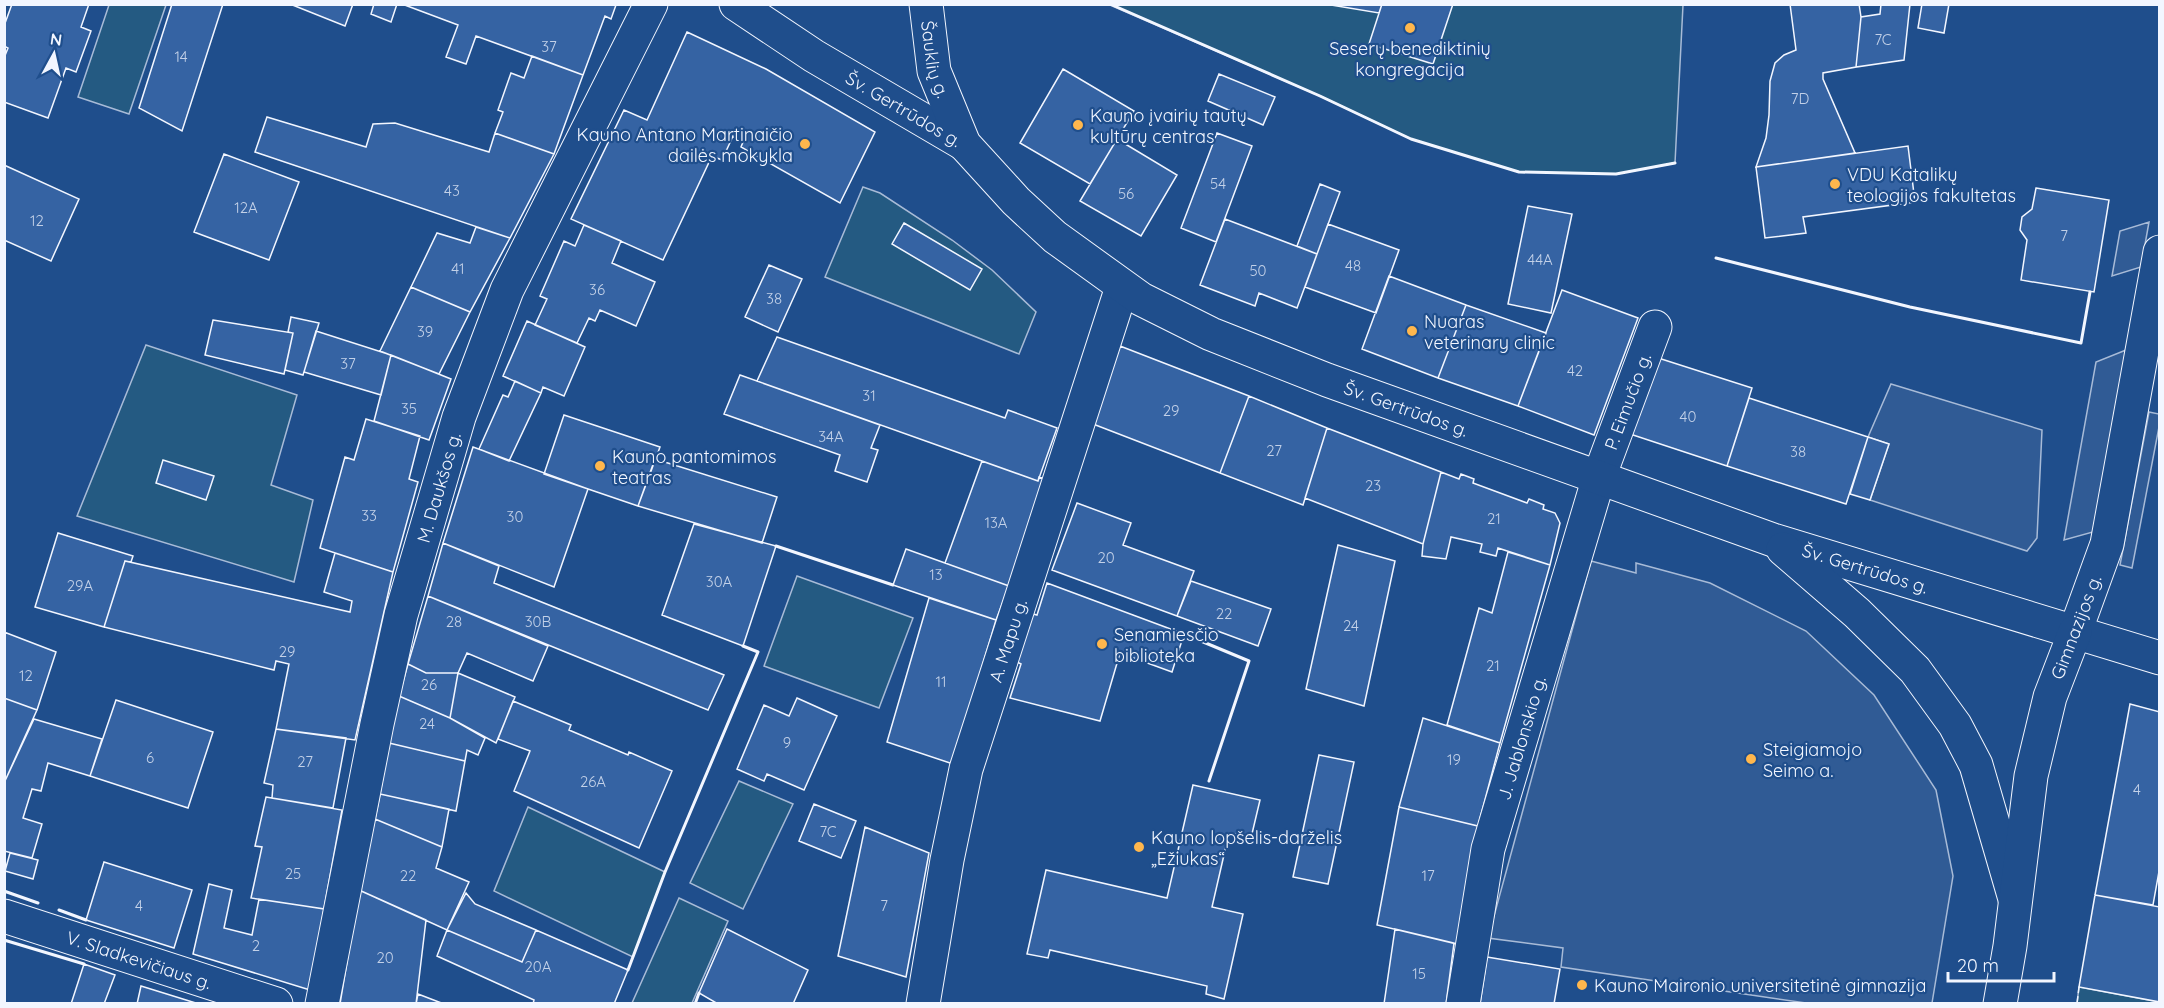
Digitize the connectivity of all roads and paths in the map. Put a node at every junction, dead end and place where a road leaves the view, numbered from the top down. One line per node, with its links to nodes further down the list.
1 (651, 4): 15 (street, M. Daukšos g.)
2 (736, 4): 4 (street, Šv. Gertrūdos g.)
3 (926, 4): 4 (street, Šauklių g.)
4 (964, 144): 6 (street, Šv. Gertrūdos g.)
5 (2160, 252): 10 (street, Gimnazijos g.)
6 (1122, 286): 8 (street, Šv. Gertrūdos g.); 16 (street, A. Mapu g.)
7 (1655, 327): 8 (street, P. Eimučio g.)
8 (1599, 477): 9 (street, Šv. Gertrūdos g.); 17 (street, J. Jablonskio g.)
9 (1773, 540): 10 (street, Šv. Gertrūdos g.); 12 (street)
10 (2075, 632): 11 (street, Šv. Gertrūdos g.); 12 (street, Gimnazijos g.)
11 (2160, 658)
12 (2015, 899): 18 (street, Gimnazijos g.)
13 (4, 916): 14 (street, V. Sladkevičiaus g.)
14 (276, 1004)
15 (322, 1004)
16 (923, 1004)
17 (1463, 1004)
18 (2000, 1004)

